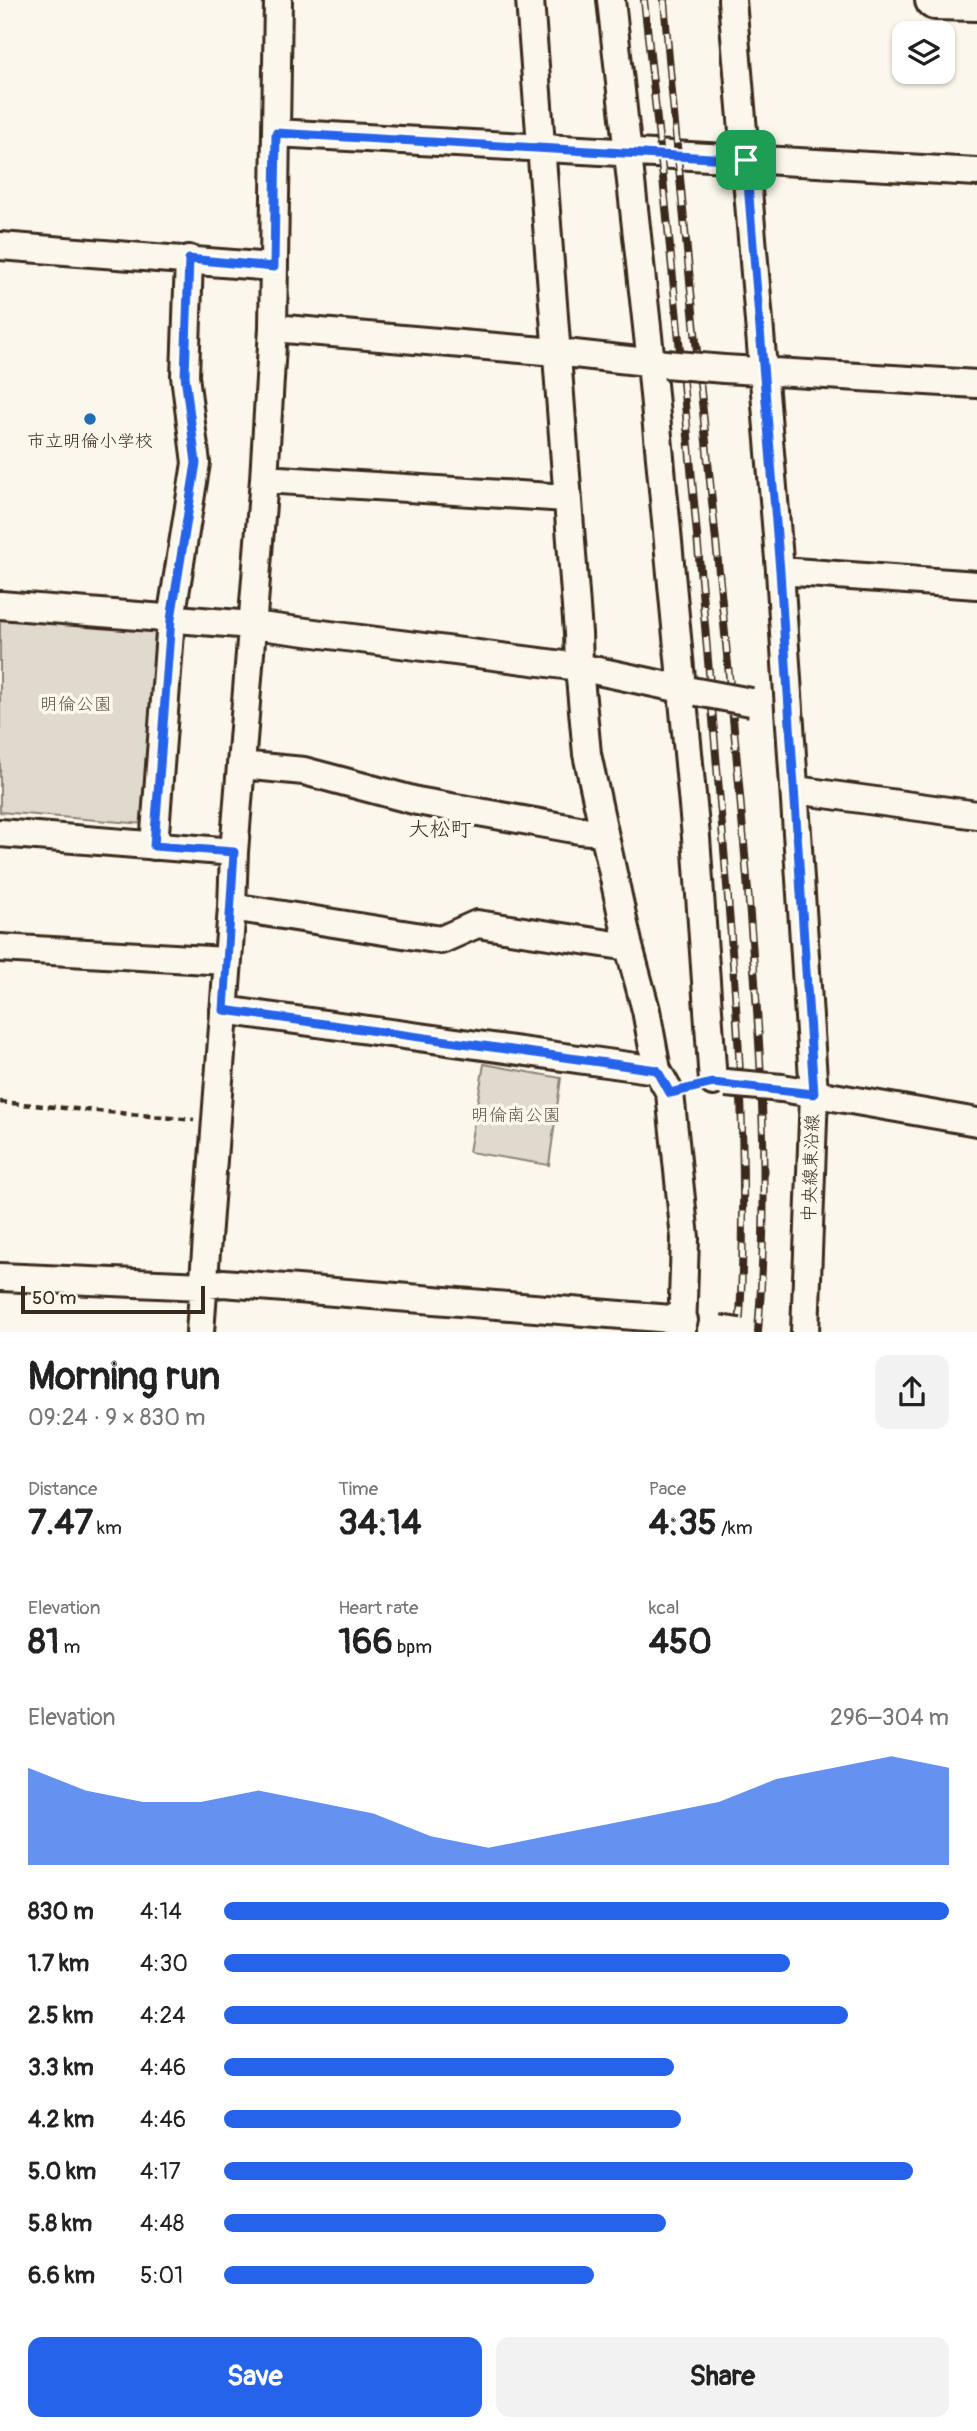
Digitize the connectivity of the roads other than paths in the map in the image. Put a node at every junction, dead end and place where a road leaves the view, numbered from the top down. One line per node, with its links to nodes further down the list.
1 (278, 0): 7 (street)
2 (530, 0): 8 (street)
3 (611, 0): 9 (street)
4 (732, 0): 10 (street, 中央線東沿線)
5 (935, 0): 6 (main road)
6 (977, 1)
7 (276, 133): 8 (street); 14 (street)
8 (540, 148): 9 (street); 16 (street)
9 (629, 153): 10 (street); 17 (street)
10 (746, 160): 11 (street); 18 (street, 中央線東沿線)
11 (977, 172)
12 (0, 246): 13 (street)
13 (189, 259): 14 (street); 25 (street)
14 (274, 267): 15 (street)
15 (273, 328): 16 (street); 20 (street)
16 (556, 352): 17 (street); 21 (street)
17 (658, 363): 18 (street, bridge); 28 (street)
18 (763, 370): 19 (street); 22 (street, 中央線東沿線)
19 (977, 384)
20 (264, 480): 21 (street); 26 (street)
21 (566, 498): 27 (street)
22 (780, 571): 23 (street); 29 (street, 中央線東沿線)
23 (977, 585)
24 (0, 605): 25 (street)
25 (171, 619): 26 (street); 35 (street)
26 (252, 625): 27 (street); 30 (street)
27 (579, 667): 28 (street); 33 (street)
28 (689, 690): 29 (street, bridge); 43 (street)
29 (788, 706): 31 (street, 中央線東沿線)
30 (241, 765): 33 (street); 36 (street)
31 (796, 790): 32 (street); 45 (street, 中央線東沿線)
32 (977, 815)
33 (603, 832): 38 (street)
34 (0, 834): 35 (street)
35 (154, 846): 36 (street)
36 (234, 852): 37 (street)
37 (232, 907): 38 (street); 40 (street)
38 (629, 947): 42 (street)
39 (0, 948): 40 (street)
40 (226, 961): 41 (street)
41 (224, 1010): 42 (street); 48 (street)
42 (657, 1070): 44 (street)
43 (720, 1083): 44 (street); 45 (street, bridge)
44 (670, 1093): 49 (street)
45 (814, 1094): 46 (street); 52 (street, 中央線東沿線)
46 (977, 1122)
47 (0, 1277): 48 (street)
48 (203, 1286): 49 (street); 51 (street)
49 (683, 1326): 50 (street)
50 (729, 1330)
51 (200, 1332)
52 (805, 1332)

